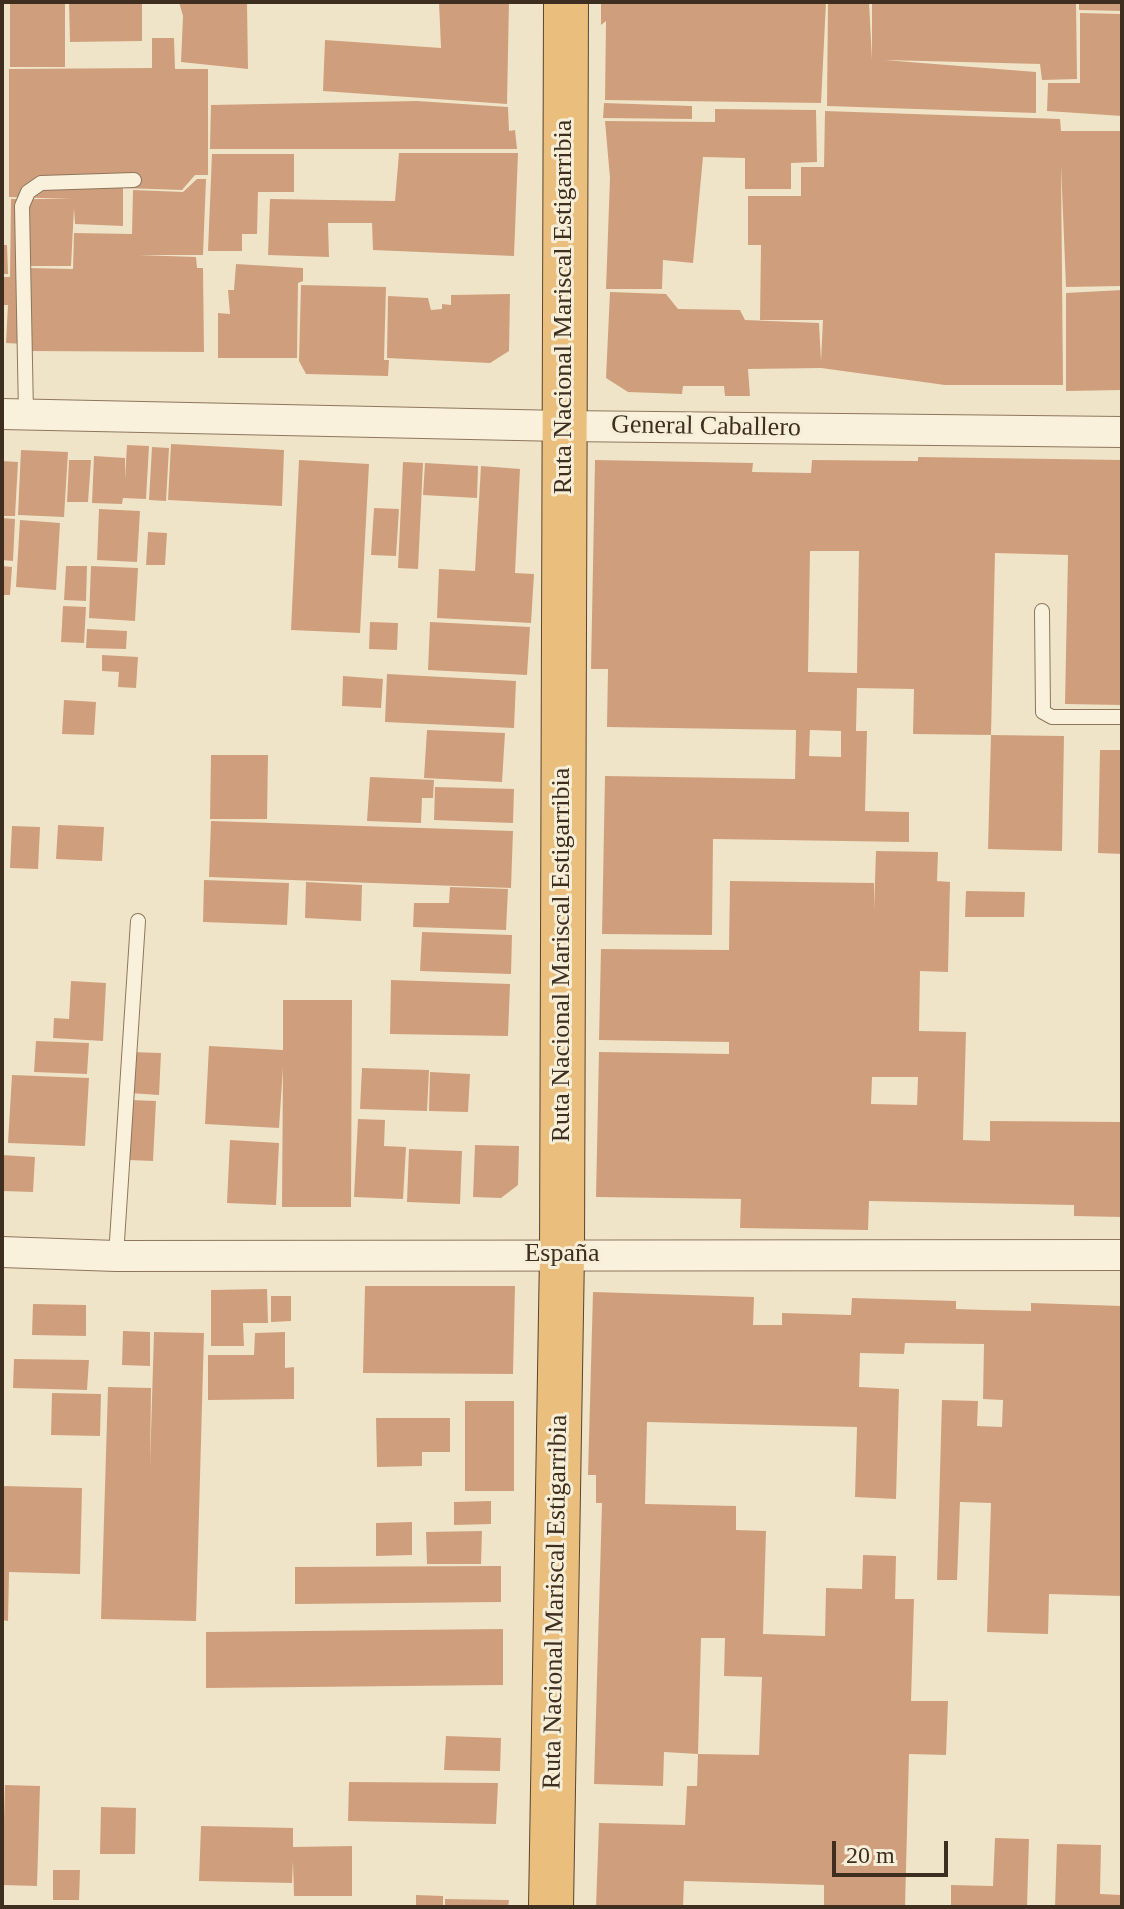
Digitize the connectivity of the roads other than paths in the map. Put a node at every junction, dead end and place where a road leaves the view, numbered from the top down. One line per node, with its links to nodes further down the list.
1 (566, 2): 4 (highway, Ruta Nacional Mariscal Estigarribia)
2 (134, 180): 3 (lane)
3 (14, 414): 4 (street, General Caballero)
4 (563, 426): 5 (street, General Caballero); 10 (highway, Ruta Nacional Mariscal Estigarribia)
5 (1122, 432)
6 (1042, 611): 7 (lane)
7 (1122, 717)
8 (138, 921): 12 (lane)
9 (2, 1252): 12 (street, España)
10 (562, 1254): 11 (street, España); 12 (street, España); 13 (highway, Ruta Nacional Mariscal Estigarribia)
11 (1122, 1255)
12 (116, 1256)
13 (551, 1907)

